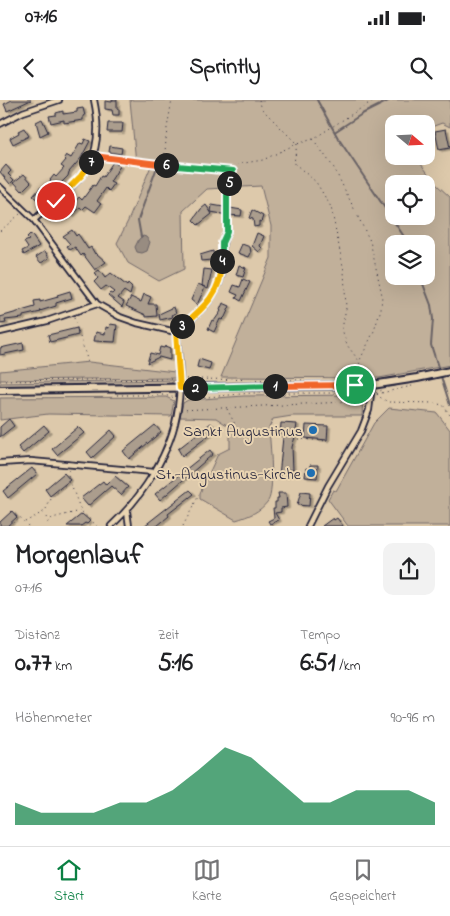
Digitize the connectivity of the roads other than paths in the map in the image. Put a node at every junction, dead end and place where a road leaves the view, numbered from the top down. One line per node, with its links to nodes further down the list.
1 (59, 100): 3 (street)
2 (94, 100): 5 (street)
3 (0, 124)
4 (0, 187): 5 (street)
5 (34, 220): 7 (street)
6 (227, 232): 9 (street)
7 (97, 304): 8 (street); 9 (street)
8 (0, 332)
9 (176, 332): 12 (street)
10 (449, 371): 11 (main road)
11 (371, 382): 12 (main road); 19 (street)
12 (180, 388): 13 (main road); 15 (street)
13 (0, 390)
14 (0, 463): 15 (street)
15 (154, 472): 16 (street)
16 (127, 511): 17 (street); 18 (street)
17 (111, 526)
18 (129, 526)
19 (308, 526)

